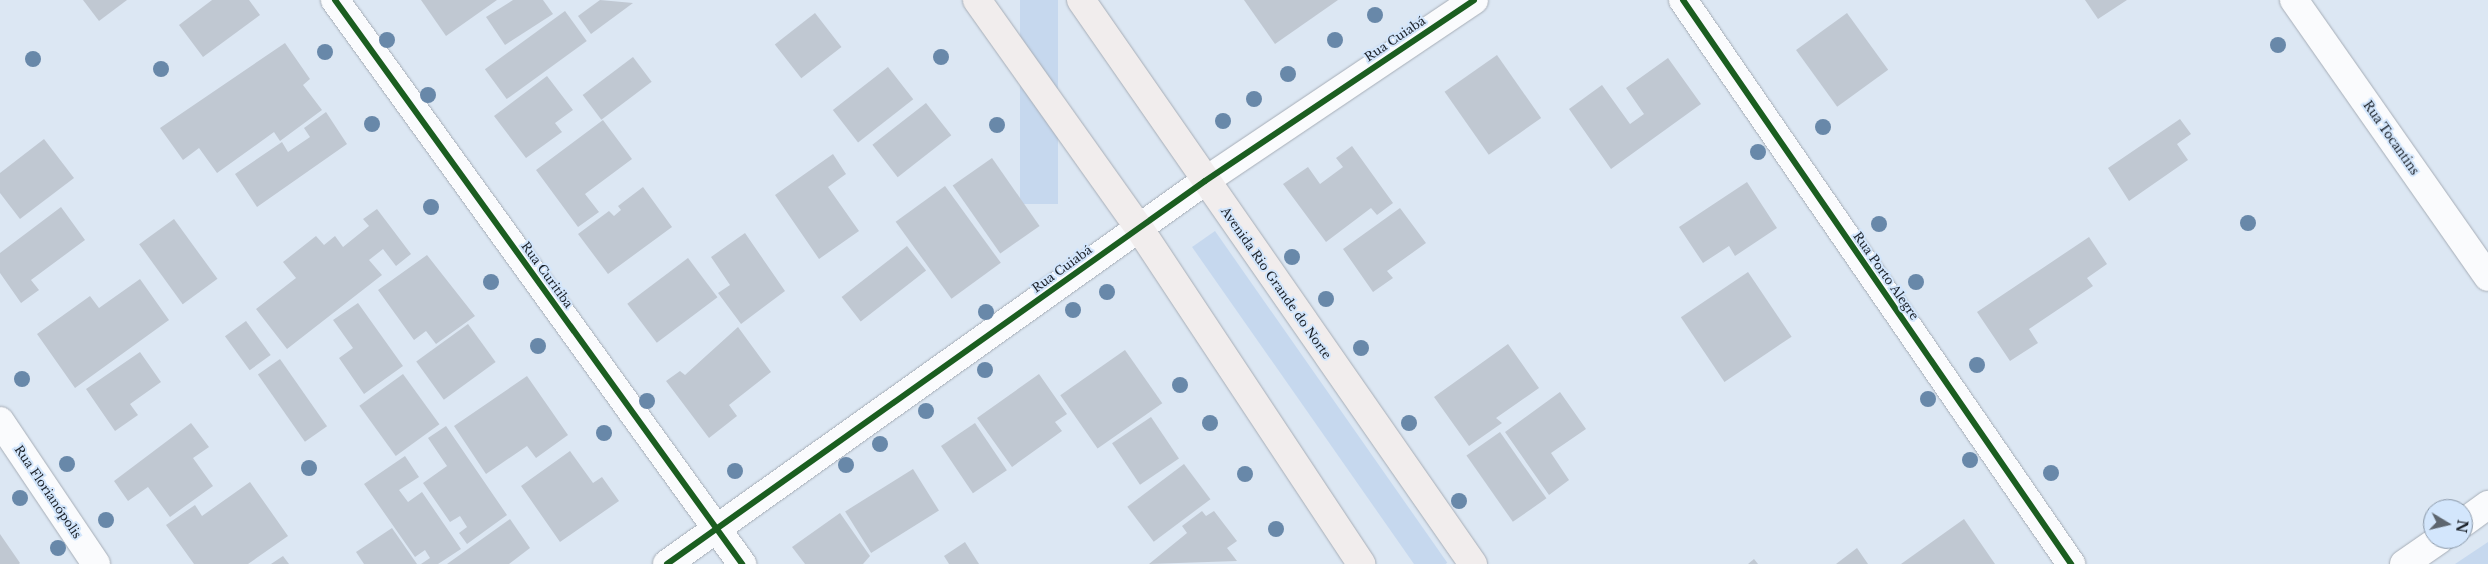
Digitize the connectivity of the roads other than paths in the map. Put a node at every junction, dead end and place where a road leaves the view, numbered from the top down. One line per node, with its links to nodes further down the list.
1 (335, 0): 13 (street, Rua Curitiba)
2 (977, 0): 8 (main road)
3 (1081, 0): 7 (main road, Avenida Rio Grande do Norte)
4 (1474, 0): 7 (street, Rua Cuiabá)
5 (1683, 0): 20 (street, Rua Porto Alegre)
6 (2294, 0): 9 (street, Rua Tocantins)
7 (1205, 181): 8 (street, Rua Cuiabá); 19 (main road, Avenida Rio Grande do Norte)
8 (1138, 228): 13 (street, Rua Cuiabá); 18 (main road)
9 (2488, 277)
10 (0, 421): 15 (street, Rua Florianópolis)
11 (2488, 506): 12 (street)
12 (2473, 516)
13 (717, 529): 16 (street, Rua Cuiabá); 17 (street, Rua Curitiba)
14 (2426, 549): 21 (street)
15 (96, 564)
16 (668, 564)
17 (742, 564)
18 (1361, 564)
19 (1473, 564)
20 (2071, 564)
21 (2404, 564)

